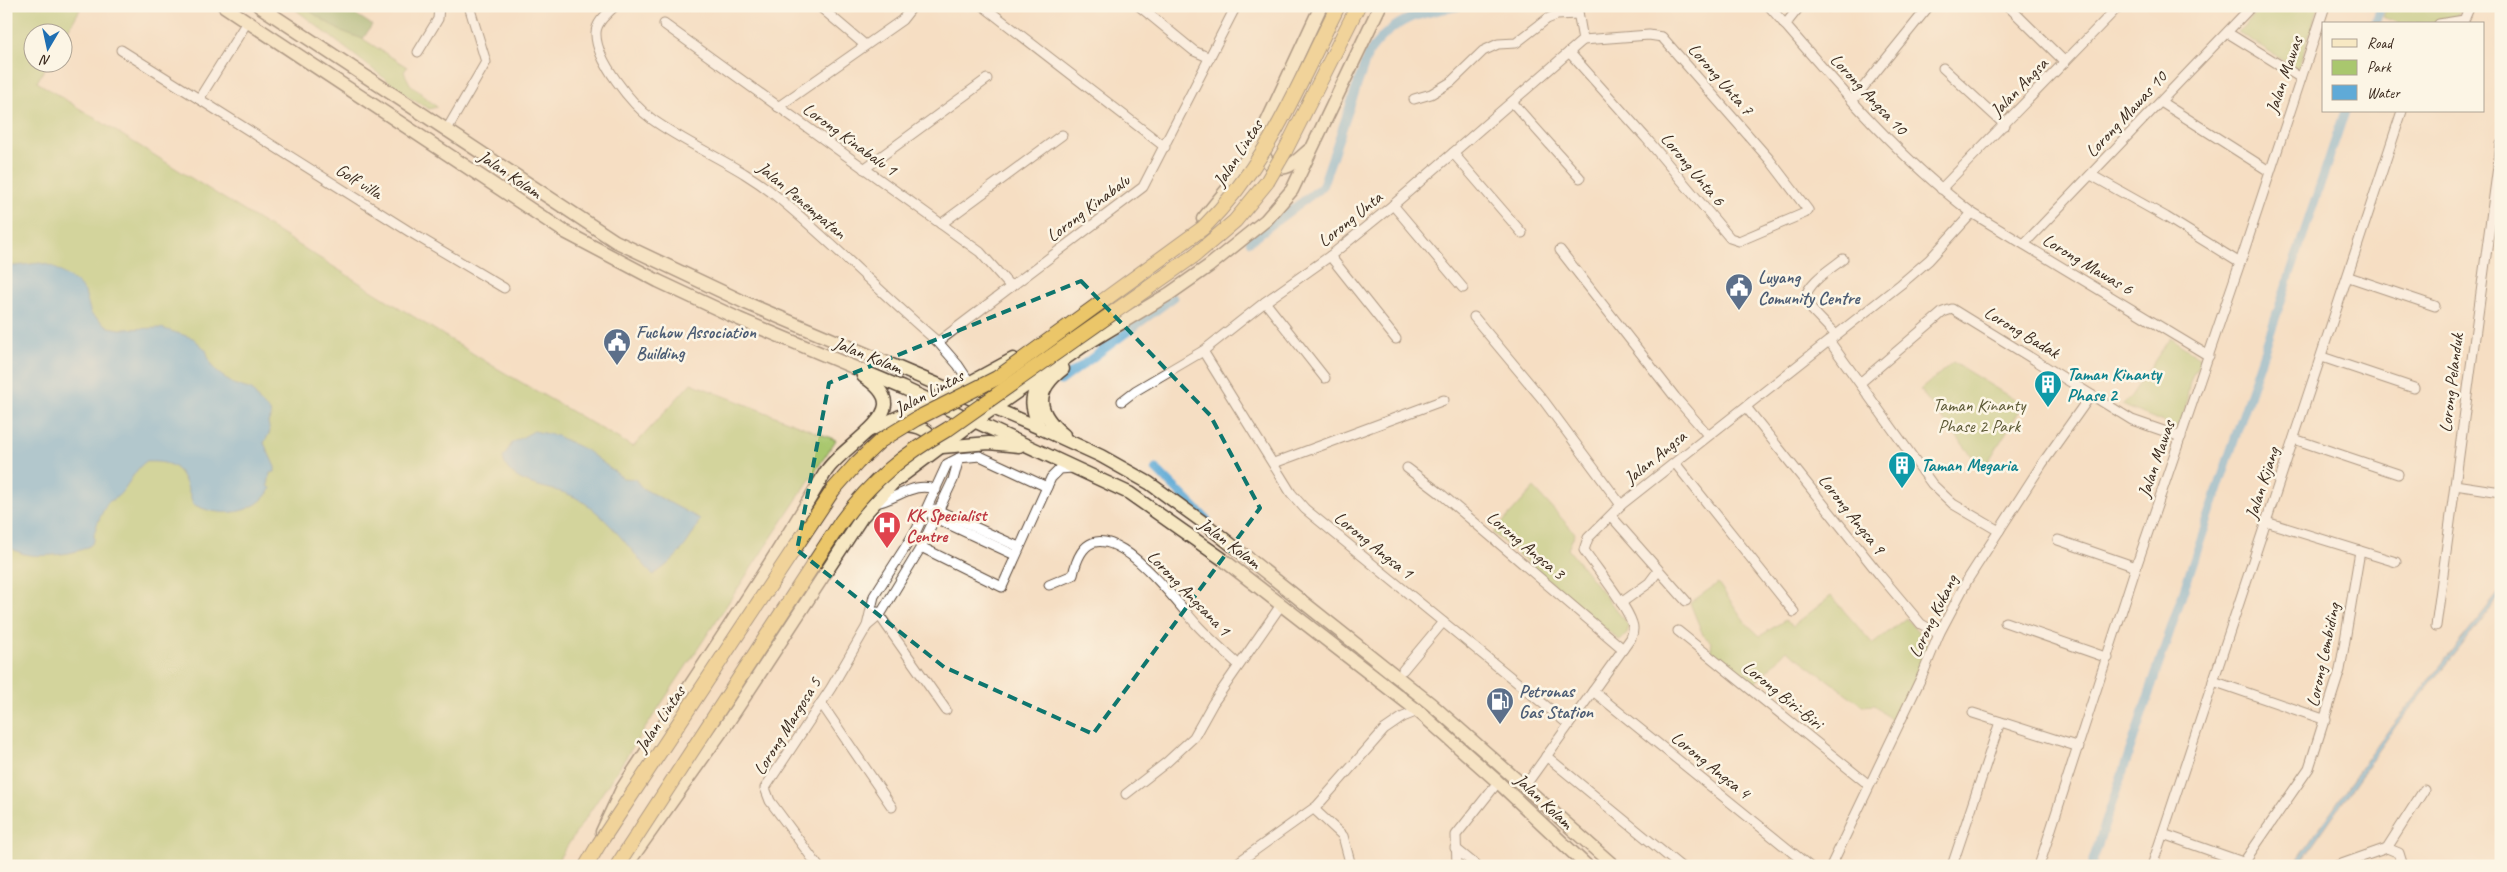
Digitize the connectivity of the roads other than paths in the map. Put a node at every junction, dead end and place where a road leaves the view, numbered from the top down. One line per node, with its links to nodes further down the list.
1 (224, 6): 24 (main road, Jalan Kolam)
2 (259, 6): 29 (main road, Jalan Kolam)
3 (439, 6): 33 (street)
4 (469, 6): 50 (street)
5 (615, 6): 83 (street, Jalan Penempatan)
6 (819, 6): 31 (street)
7 (914, 6): 31 (street)
8 (983, 6): 53 (street)
9 (1139, 6): 35 (street)
10 (1236, 6): 35 (street, Lorong Kinabalu)
11 (1321, 6): 48 (main road, Jalan Lintas)
12 (1338, 6): 175 (highway, Jalan Lintas, bridge)
13 (1358, 6): 180 (highway, Jalan Lintas, bridge)
14 (1380, 6): 54 (main road)
15 (1768, 6): 27 (street, Lorong Angsa 10)
16 (1800, 6): 27 (street)
17 (1928, 6): 43 (street)
18 (2008, 6): 37 (street)
19 (2119, 6): 37 (street, Jalan Angsa)
20 (2252, 6): 28 (street, Lorong Mawas 10)
21 (2325, 6): 39 (street, Jalan Mawas)
22 (2470, 6): 25 (street)
23 (1577, 10): 30 (street); 42 (street)
24 (247, 22): 36 (main road, Jalan Kolam); 41 (street)
25 (2452, 22)
26 (664, 24): 46 (street, Lorong Kinabalu 1)
27 (1785, 25): 43 (street, Lorong Angsa 10)
28 (2228, 33): 39 (street); 45 (street, Lorong Mawas 10)
29 (306, 38): 36 (main road); 50 (main road, Jalan Kolam)
30 (1582, 40): 34 (street, Lorong Unta); 63 (street, Lorong Unta 7)
31 (865, 45): 46 (street)
32 (121, 50): 41 (street, Golf villa)
33 (418, 52)
34 (1569, 52): 44 (street, Lorong Unta); 63 (street, Lorong Unta 6)
35 (1210, 58): 53 (street, Lorong Kinabalu)
36 (309, 61): 88 (main road, Jalan Kolam)
37 (2065, 62): 49 (street, Jalan Angsa)
38 (1943, 68): 49 (street)
39 (2301, 78): 57 (street, Jalan Mawas)
40 (988, 79): 56 (street)
41 (199, 99): 75 (street, Golf villa)
42 (1414, 99)
43 (1853, 100): 60 (street, Lorong Angsa 10)
44 (1512, 102): 55 (street, Lorong Unta); 59 (street)
45 (2161, 102): 57 (street); 58 (street, Lorong Mawas 10)
46 (778, 107): 56 (street, Lorong Kinabalu 1)
47 (2402, 112): 73 (street, Jalan Kijang)
48 (1268, 117): 54 (main road); 91 (main road, Jalan Lintas)
49 (2004, 125): 60 (street, Jalan Angsa)
50 (446, 132): 87 (main road, Jalan Kolam)
51 (1062, 134): 66 (street)
52 (2501, 144): 64 (street, Lorong Pelanduk)
53 (1165, 147): 74 (street, Lorong Kinabalu)
54 (1311, 148): 77 (main road)
55 (1453, 153): 62 (street, Lorong Unta); 67 (street)
56 (864, 169): 66 (street, Lorong Kinabalu 1)
57 (2269, 172): 72 (street, Jalan Mawas)
58 (2091, 175): 68 (street, Lorong Mawas 10); 72 (street)
59 (1580, 178)
60 (1941, 190): 61 (street, Lorong Angsa 10)
61 (1952, 198): 65 (street, Lorong Mawas 6)
62 (1393, 205): 70 (street, Lorong Unta); 76 (street)
63 (1806, 205)
64 (2496, 206): 119 (street, Lorong Pelanduk)
65 (1972, 213): 68 (street, Lorong Mawas 6); 82 (street, Jalan Angsa)
66 (941, 224): 74 (street, Lorong Kinabalu 1)
67 (1522, 233)
68 (2024, 244): 85 (street, Lorong Mawas 6)
69 (1560, 250): 106 (street)
70 (1330, 256): 78 (street, Lorong Unta); 81 (street)
71 (1843, 259): 82 (street)
72 (2240, 263): 85 (street, Jalan Mawas)
73 (2349, 277): 79 (street); 86 (street, Jalan Kijang)
74 (1010, 287): 83 (street, Lorong Kinabalu)
75 (504, 288)
76 (1463, 288)
77 (1169, 294): 89 (main road); 109 (main road)
78 (1266, 302): 84 (street, Lorong Unta); 90 (street)
79 (2435, 306)
80 (1474, 317): 124 (street)
81 (1396, 339)
82 (1833, 339): 92 (street); 100 (street, Jalan Angsa)
83 (938, 342): 91 (street, Jalan Penempatan)
84 (1203, 352): 99 (street, Lorong Unta); 113 (street, Lorong Angsa 1)
85 (2209, 356): 107 (street, Jalan Mawas)
86 (2322, 357): 94 (street); 108 (street, Jalan Kijang)
87 (875, 358): 93 (main road); 95 (main road, Jalan Kolam)
88 (843, 364): 93 (main road, Jalan Kolam); 105 (main road)
89 (1039, 378): 101 (main road); 104 (main road)
90 (1325, 378)
91 (970, 383): 95 (main road, Jalan Lintas)
92 (1860, 383): 96 (street, Lorong Badak); 129 (street)
93 (892, 384): 98 (main road, Jalan Kolam)
94 (2414, 388)
95 (954, 391): 98 (main road, Jalan Lintas); 101 (main road, Jalan Kolam)
96 (2091, 394): 107 (street, Lorong Badak); 129 (street, Lorong Kukang)
97 (1444, 400): 113 (street)
98 (932, 402): 102 (main road, Jalan Kolam); 103 (main road, Jalan Lintas)
99 (1122, 402)
100 (1746, 407): 106 (street, Jalan Angsa); 149 (street, Lorong Angsa 9)
101 (996, 409): 102 (main road); 104 (main road, Jalan Kolam)
102 (974, 422): 110 (main road, Jalan Kolam); 111 (main road)
103 (884, 425): 105 (main road, Jalan Lintas); 117 (main road)
104 (1040, 428): 109 (main road, Jalan Kolam)
105 (868, 431): 175 (main road)
106 (1708, 435): 114 (street, Jalan Angsa)
107 (2181, 437): 135 (street, Jalan Mawas)
108 (2294, 439): 118 (street); 128 (street, Jalan Kijang)
109 (1073, 443): 153 (main road, Jalan Kolam)
110 (1030, 447): 111 (main road); 116 (main road, Jalan Kolam)
111 (942, 448): 117 (main road)
112 (959, 458): 120 (street); 121 (street, Lorong Margosa 5); 126 (street, Lorong Margosa 5)
113 (1274, 463): 144 (street, Lorong Angsa 1)
114 (1675, 463): 124 (street, Jalan Angsa); 142 (street)
115 (1408, 468): 150 (street, Lorong Angsa 3)
116 (1078, 469): 120 (street); 140 (main road, Jalan Kolam)
117 (908, 471): 123 (main road)
118 (2398, 474)
119 (2455, 485): 122 (street); 147 (street, Lorong Pelanduk)
120 (1047, 487): 132 (street)
121 (936, 490): 123 (street); 125 (street, Lorong Margosa 5)
122 (2501, 492)
123 (875, 503): 181 (main road)
124 (1621, 505): 127 (street, Jalan Angsa)
125 (928, 508): 126 (street); 141 (street, Lorong Margosa 5)
126 (937, 514): 131 (street, Lorong Margosa 5); 132 (street)
127 (1612, 516): 136 (street); 139 (street, Jalan Angsa)
128 (2266, 522): 133 (street); 155 (street, Jalan Kijang)
129 (1999, 531): 149 (street, Lorong Kukang)
130 (2058, 540): 135 (street)
131 (921, 547): 132 (street); 143 (street, Lorong Margosa 5)
132 (1017, 551)
133 (2360, 551): 134 (street); 161 (street, Lorong Lembiding)
134 (2396, 562)
135 (2136, 566): 151 (street, Jalan Mawas)
136 (1658, 571): 138 (street); 139 (street)
137 (1049, 585): 152 (street, Lorong Angsana 1)
138 (1686, 601)
139 (1620, 603): 150 (street, Jalan Angsa)
140 (1282, 605): 152 (street); 159 (main road, Jalan Kolam)
141 (871, 608): 143 (street); 146 (street, Lorong Margosa 5)
142 (1794, 612)
143 (880, 615): 146 (street, Lorong Margosa 5); 158 (street)
144 (1443, 622): 154 (street); 163 (street, Lorong Angsa 1)
145 (2005, 622): 151 (street)
146 (867, 626): 157 (street, Lorong Margosa 5)
147 (2436, 626)
148 (1678, 631): 167 (street, Lorong Biri-Biri)
149 (1939, 634): 167 (street, Lorong Kukang)
150 (1623, 649): 156 (street, Jalan Angsa)
151 (2108, 658): 164 (street, Jalan Mawas)
152 (1239, 665): 170 (street)
153 (1382, 665): 159 (main road); 168 (main road, Jalan Kolam)
154 (1403, 670)
155 (2213, 681): 161 (street); 174 (street, Jalan Kijang)
156 (1593, 691): 163 (street, Jalan Angsa); 190 (street, Lorong Angsa 4)
157 (821, 702): 171 (street); 182 (street, Lorong Margosa 5)
158 (946, 710)
159 (1418, 711): 166 (main road, Jalan Kolam); 173 (street)
160 (1973, 713): 162 (street)
161 (2326, 720): 178 (street, Lorong Lembiding)
162 (2000, 722): 164 (street); 192 (street)
163 (1568, 724): 165 (street, Jalan Angsa)
164 (2079, 747): 193 (street, Jalan Mawas)
165 (1546, 756): 168 (street, Jalan Angsa); 189 (street)
166 (1498, 782): 172 (main road, Jalan Kolam); 176 (street)
167 (1868, 785): 191 (street, Lorong Kukang)
168 (1525, 786): 172 (main road); 188 (main road, Jalan Kolam)
169 (2424, 790): 177 (street)
170 (1126, 794)
171 (892, 806)
172 (1525, 807): 187 (main road, Jalan Kolam)
173 (1314, 808): 183 (street); 184 (street)
174 (2163, 834): 178 (street); 194 (street, Jalan Kijang)
175 (599, 844): 179 (highway, Jalan Lintas)
176 (1455, 848): 185 (street); 186 (street)
177 (2387, 848): 196 (street); 197 (street)
178 (2244, 862): 195 (street)
179 (586, 866)
180 (617, 866)
181 (626, 866)
182 (818, 866)
183 (1232, 866)
184 (1351, 866)
185 (1458, 866)
186 (1477, 866)
187 (1587, 866)
188 (1614, 866)
189 (1680, 866)
190 (1809, 866)
191 (1831, 866)
192 (1952, 866)
193 (2039, 866)
194 (2152, 866)
195 (2254, 866)
196 (2336, 866)
197 (2403, 866)

